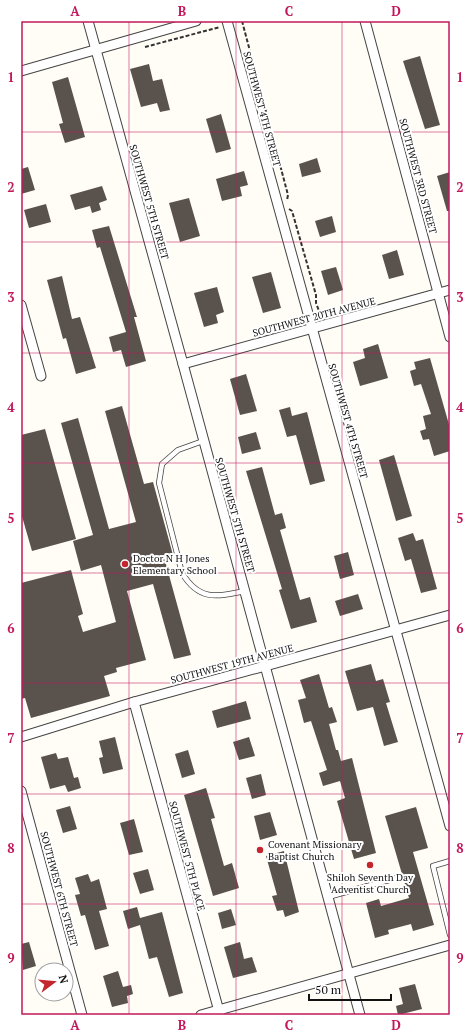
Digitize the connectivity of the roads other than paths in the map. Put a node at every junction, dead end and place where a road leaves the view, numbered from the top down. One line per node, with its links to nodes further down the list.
1 (88, 21): 5 (street, SOUTHWEST 5TH STREET)
2 (196, 21): 5 (street)
3 (365, 21): 8 (street, SOUTHWEST 3RD STREET)
4 (225, 24): 10 (street, SOUTHWEST 4TH STREET)
5 (96, 50): 6 (street); 12 (street, SOUTHWEST 5TH STREET)
6 (21, 71)
7 (450, 290): 8 (street, SOUTHWEST 20TH AVENUE)
8 (438, 294): 10 (street, SOUTHWEST 20TH AVENUE); 11 (street, SOUTHWEST 3RD STREET)
9 (21, 305): 13 (street)
10 (311, 330): 12 (street, SOUTHWEST 20TH AVENUE); 17 (street, SOUTHWEST 4TH STREET)
11 (450, 337)
12 (183, 364): 14 (street, SOUTHWEST 5TH STREET)
13 (41, 376)
14 (203, 441): 15 (street, SOUTHWEST 5TH STREET); 15 (lane)
15 (244, 592): 18 (street, SOUTHWEST 5TH STREET)
16 (450, 615): 17 (street, SOUTHWEST 19TH AVENUE)
17 (396, 631): 18 (street, SOUTHWEST 19TH AVENUE); 22 (street, SOUTHWEST 4TH STREET)
18 (265, 666): 19 (street, SOUTHWEST 19TH AVENUE); 25 (street, SOUTHWEST 5TH STREET)
19 (134, 702): 20 (street, SOUTHWEST 19TH AVENUE); 29 (street, SOUTHWEST 5TH PLACE)
20 (21, 737)
21 (21, 791): 30 (street, SOUTHWEST 6TH STREET)
22 (450, 826)
23 (450, 861): 26 (lane)
24 (400, 877): 25 (lane)
25 (328, 897): 28 (street, SOUTHWEST 5TH STREET)
26 (450, 935)
27 (450, 945): 28 (street)
28 (348, 975): 29 (street); 32 (street, SOUTHWEST 5TH STREET)
29 (219, 1012): 31 (street)
30 (82, 1015)
31 (201, 1015)
32 (360, 1015)

